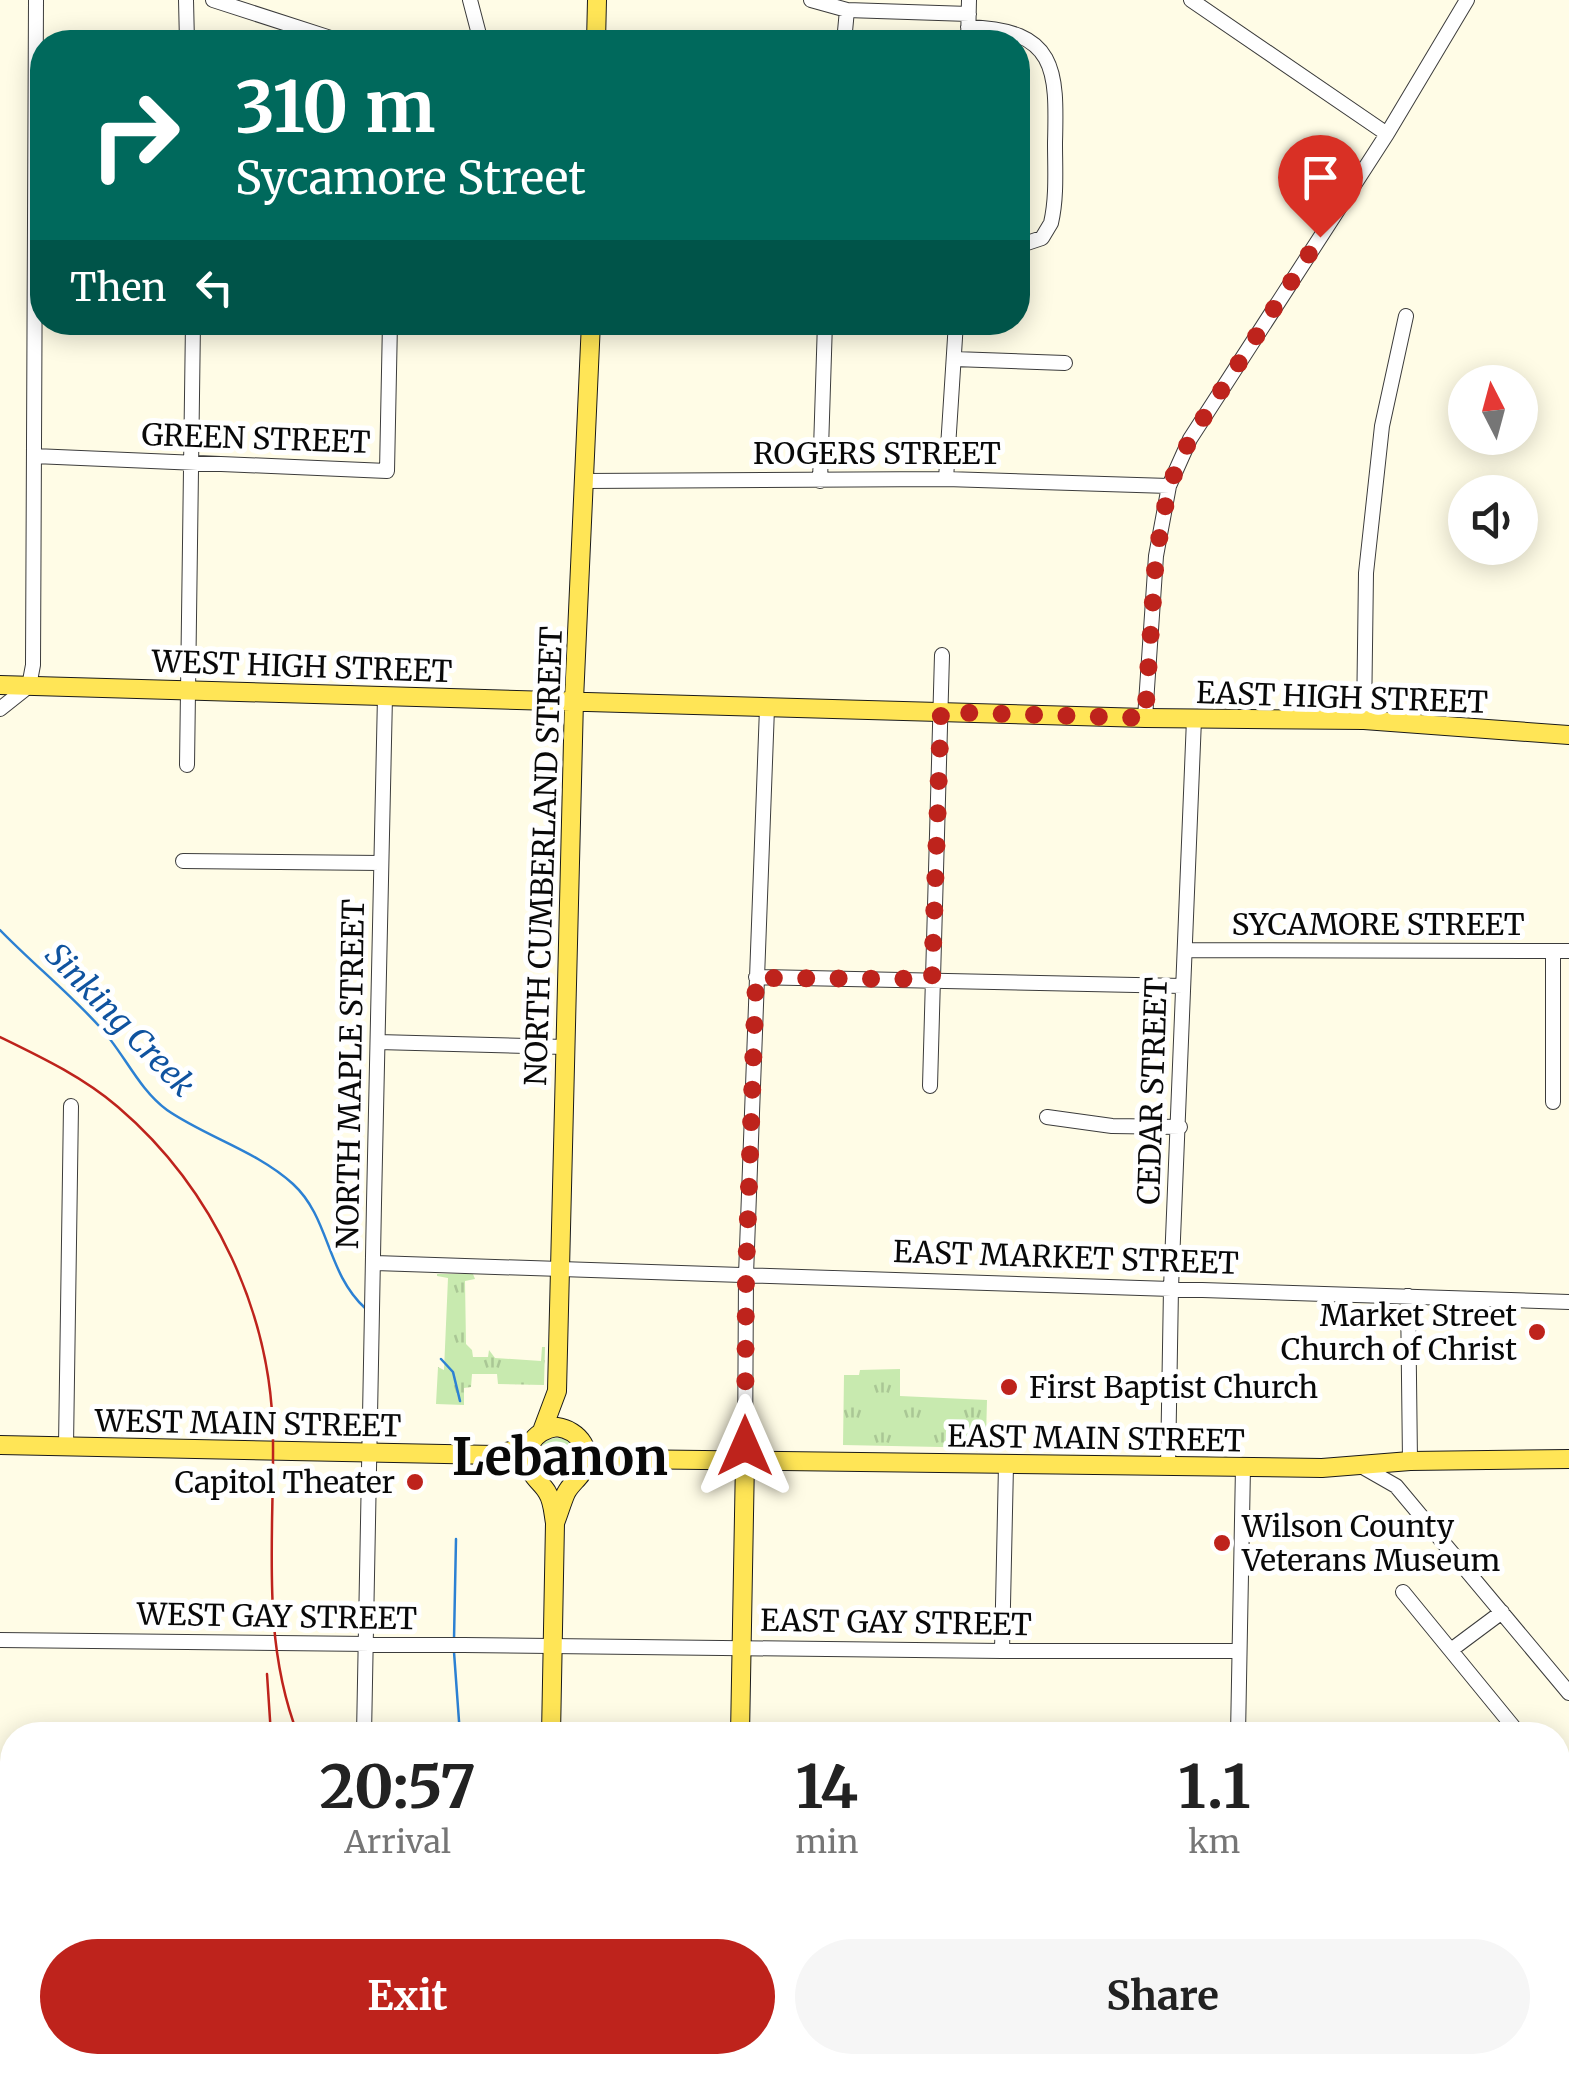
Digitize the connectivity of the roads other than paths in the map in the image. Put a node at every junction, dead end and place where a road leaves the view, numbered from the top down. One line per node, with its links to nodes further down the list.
1 (36, 0): 11 (street)
2 (186, 0): 12 (street)
3 (213, 0): 13 (street)
4 (470, 0): 14 (street)
5 (597, 0): 15 (main road)
6 (811, 0): 9 (street)
7 (1191, 0): 19 (street)
8 (1467, 0): 19 (street)
9 (847, 10): 10 (street); 16 (street)
10 (968, 21): 17 (street)
11 (36, 30)
12 (187, 30)
13 (306, 30)
14 (478, 30)
15 (596, 30)
16 (845, 30)
17 (1004, 30)
18 (1030, 43): 20 (street)
19 (1388, 134): 35 (street)
20 (1030, 242)
21 (1406, 316): 47 (street)
22 (38, 335): 30 (street)
23 (192, 335): 31 (street)
24 (390, 335): 31 (street, GREEN STREET)
25 (590, 335): 33 (main road, NORTH CUMBERLAND STREET)
26 (825, 335): 34 (street)
27 (955, 335): 28 (street)
28 (954, 359): 29 (street); 32 (street)
29 (1065, 363)
30 (34, 456): 31 (street, GREEN STREET); 38 (street)
31 (191, 463): 39 (street)
32 (946, 479): 34 (street, ROGERS STREET); 35 (street, ROGERS STREET)
33 (584, 481): 34 (street, ROGERS STREET); 41 (main road, NORTH CUMBERLAND STREET)
34 (820, 481)
35 (1169, 486): 45 (street)
36 (942, 655): 44 (street)
37 (0, 685): 38 (main road, WEST HIGH STREET)
38 (29, 686): 39 (main road, WEST HIGH STREET); 43 (street)
39 (188, 690): 40 (main road, WEST HIGH STREET); 49 (street)
40 (385, 696): 41 (main road, WEST HIGH STREET); 51 (street, NORTH MAPLE STREET)
41 (574, 700): 42 (main road, EAST HIGH STREET); 58 (main road, NORTH CUMBERLAND STREET)
42 (767, 708): 44 (main road, EAST HIGH STREET); 54 (street)
43 (0, 709)
44 (941, 712): 45 (main road, EAST HIGH STREET); 55 (street)
45 (1145, 718): 46 (main road, EAST HIGH STREET)
46 (1194, 718): 47 (main road, EAST HIGH STREET); 52 (street, CEDAR STREET)
47 (1364, 720): 48 (main road, EAST HIGH STREET)
48 (1569, 735)
49 (187, 766)
50 (183, 861): 51 (street)
51 (381, 863): 57 (street, NORTH MAPLE STREET)
52 (1186, 950): 53 (street, SYCAMORE STREET); 56 (street, CEDAR STREET)
53 (1561, 952): 60 (street)
54 (756, 978): 55 (street); 66 (street)
55 (932, 979): 56 (street); 59 (street)
56 (1183, 986): 63 (street, CEDAR STREET)
57 (378, 1042): 58 (street); 64 (street, NORTH MAPLE STREET)
58 (565, 1047): 65 (main road, NORTH CUMBERLAND STREET)
59 (930, 1086)
60 (1553, 1102)
61 (71, 1106): 74 (street)
62 (1047, 1117): 63 (street)
63 (1180, 1127): 67 (street, CEDAR STREET)
64 (375, 1262): 65 (street, EAST MARKET STREET); 76 (street, NORTH MAPLE STREET)
65 (561, 1268): 66 (street, EAST MARKET STREET); 70 (main road, NORTH CUMBERLAND STREET)
66 (746, 1275): 67 (street, EAST MARKET STREET); 80 (street)
67 (1171, 1288): 68 (street, EAST MARKET STREET); 83 (street, CEDAR STREET)
68 (1408, 1296): 69 (street, EAST MARKET STREET); 81 (street)
69 (1569, 1302)
70 (557, 1391): 71 (main road, NORTH CUMBERLAND STREET); 72 (main road, NORTH CUMBERLAND STREET)
71 (542, 1431): 72 (main road); 75 (main road)
72 (577, 1436): 78 (main road, EAST MAIN STREET); 87 (main road)
73 (0, 1445): 74 (main road, WEST MAIN STREET)
74 (66, 1446): 76 (main road, WEST MAIN STREET)
75 (529, 1446): 77 (main road, WEST MAIN STREET); 86 (main road)
76 (366, 1453): 77 (main road, WEST MAIN STREET); 92 (street, NORTH MAPLE STREET)
77 (496, 1455): 86 (main road, WEST MAIN STREET)
78 (622, 1459): 80 (main road, EAST MAIN STREET); 87 (main road, EAST MAIN STREET)
79 (1569, 1459): 81 (main road, EAST MAIN STREET)
80 (745, 1460): 82 (main road, EAST MAIN STREET); 94 (main road)
81 (1410, 1461): 84 (main road, EAST MAIN STREET)
82 (1006, 1465): 83 (main road, EAST MAIN STREET); 97 (street)
83 (1168, 1466): 85 (main road, EAST MAIN STREET)
84 (1361, 1466): 85 (main road, EAST MAIN STREET); 90 (street)
85 (1243, 1467): 95 (street)
86 (535, 1476): 87 (main road); 88 (main road)
87 (579, 1476): 88 (main road)
88 (555, 1523): 93 (main road)
89 (1403, 1592): 96 (street)
90 (1502, 1612): 96 (street); 98 (street)
91 (0, 1640): 92 (street, WEST GAY STREET)
92 (365, 1644): 93 (street, WEST GAY STREET); 99 (street, NORTH MAPLE STREET)
93 (553, 1647): 94 (street, EAST GAY STREET); 100 (main road)
94 (743, 1648): 97 (street, EAST GAY STREET); 101 (main road)
95 (1238, 1650): 97 (street, EAST GAY STREET); 102 (street)
96 (1451, 1650): 103 (street)
97 (1002, 1651)
98 (1569, 1693)
99 (364, 1722)
100 (550, 1722)
101 (740, 1722)
102 (1238, 1722)
103 (1509, 1722)

